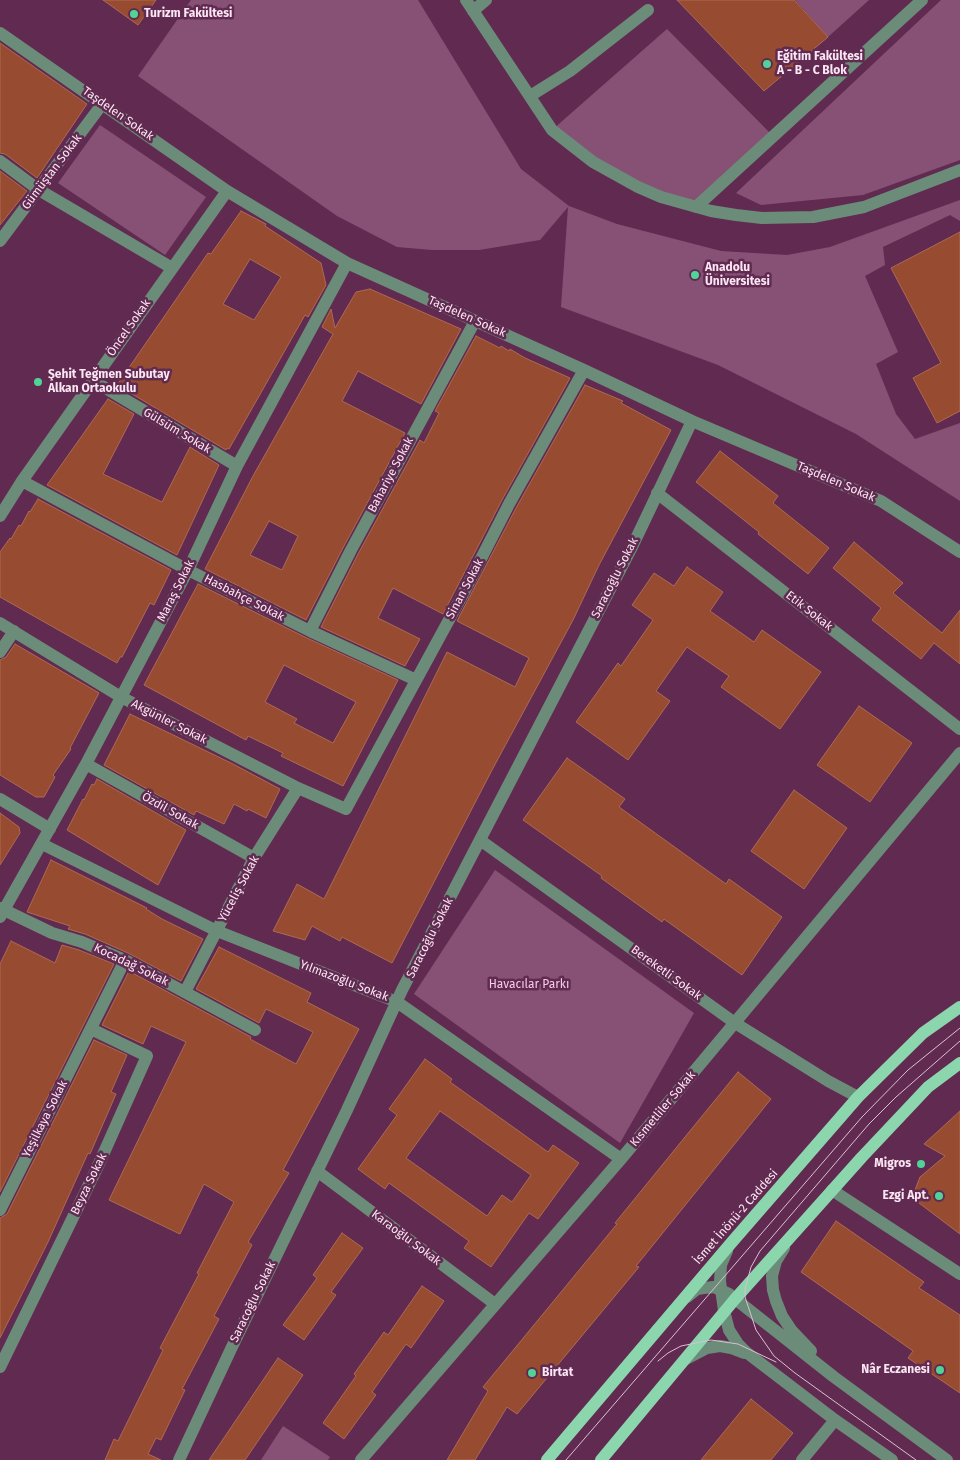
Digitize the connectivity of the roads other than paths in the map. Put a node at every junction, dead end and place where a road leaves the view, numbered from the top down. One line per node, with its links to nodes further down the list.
1 (466, 0): 5 (street)
2 (486, 0): 5 (street)
3 (922, 0): 13 (street)
4 (648, 10): 7 (street)
5 (473, 11): 7 (street)
6 (0, 33): 8 (street, Taşdelen Sokak)
7 (530, 96): 13 (street)
8 (103, 103): 11 (street, Gümüştan Sokak); 12 (street, Taşdelen Sokak)
9 (0, 161): 11 (street)
10 (960, 170): 13 (street)
11 (39, 190): 14 (street, Gümüştan Sokak); 16 (street)
12 (227, 191): 15 (street, Taşdelen Sokak); 16 (street, Öncel Sokak)
13 (696, 207)
14 (0, 241)
15 (347, 263): 17 (street, Taşdelen Sokak); 21 (street, Maraş Sokak)
16 (172, 268): 19 (street, Öncel Sokak)
17 (475, 321): 18 (street, Taşdelen Sokak); 29 (street, Bahariye Sokak)
18 (584, 370): 20 (street, Taşdelen Sokak); 31 (street, Sinan Sokak)
19 (92, 380): 21 (street, Gülsüm Sokak); 22 (street, Öncel Sokak)
20 (692, 421): 23 (street, Saracoğlu Sokak); 25 (street, Taşdelen Sokak)
21 (237, 466): 26 (street, Maraş Sokak)
22 (22, 481): 24 (street, Öncel Sokak); 26 (street, Hasbahçe Sokak)
23 (657, 492): 33 (street, Etik Sokak); 40 (street, Saracoğlu Sokak)
24 (0, 516)
25 (960, 552)
26 (188, 570): 29 (street, Hasbahçe Sokak); 32 (street, Maraş Sokak)
27 (0, 623): 28 (street, Akgünler Sokak)
28 (14, 630): 30 (street); 32 (street, Akgünler Sokak)
29 (310, 631): 31 (street, Hasbahçe Sokak)
30 (0, 652)
31 (416, 680): 38 (street, Sinan Sokak)
32 (121, 697): 35 (street, Maraş Sokak); 36 (street, Akgünler Sokak)
33 (960, 729)
34 (960, 753): 49 (street, Kısmetliler Sokak)
35 (86, 764): 39 (street, Maraş Sokak); 42 (street, Özdil Sokak)
36 (298, 788): 38 (street, Akgünler Sokak); 42 (street, Yüceliş Sokak)
37 (0, 799): 39 (street)
38 (346, 809)
39 (50, 829): 41 (street, Maraş Sokak)
40 (480, 840): 47 (street, Saracoğlu Sokak); 49 (street, Bereketli Sokak)
41 (42, 844): 43 (street, Maraş Sokak); 44 (street, Yılmazoğlu Sokak)
42 (254, 858): 44 (street, Yüceliş Sokak)
43 (1, 911): 45 (street, Kocadağ Sokak)
44 (216, 931): 46 (street, Yüceliş Sokak); 47 (street, Yılmazoğlu Sokak)
45 (125, 960): 46 (street, Kocadağ Sokak); 50 (street, Yeşilkaya Sokak)
46 (185, 992): 51 (street, Kocadağ Sokak)
47 (397, 1002): 54 (street, Yılmazoğlu Sokak); 55 (street, Saracoğlu Sokak)
48 (960, 1007): 53 (main road, İsmet İnönü-2 Caddesi)
49 (735, 1023): 53 (street, Bereketli Sokak); 54 (street, Kısmetliler Sokak)
50 (91, 1029): 57 (street, Yeşilkaya Sokak); 68 (street, Beyza Sokak)
51 (255, 1030)
52 (960, 1063): 56 (main road)
53 (858, 1098): 59 (main road, İsmet İnönü-2 Caddesi)
54 (621, 1159): 64 (street, Kısmetliler Sokak)
55 (317, 1171): 64 (street, Karaoğlu Sokak); 71 (street, Saracoğlu Sokak)
56 (832, 1190): 58 (main road); 60 (street)
57 (0, 1210)
58 (794, 1233): 62 (main road); 69 (street)
59 (732, 1242): 61 (street); 63 (main road, İsmet İnönü-2 Caddesi)
60 (960, 1274)
61 (721, 1290): 62 (street); 63 (street); 65 (street)
62 (735, 1299): 65 (main road); 69 (street)
63 (683, 1300): 73 (main road, İsmet İnönü-2 Caddesi)
64 (495, 1304): 72 (street, Kısmetliler Sokak)
65 (724, 1311): 66 (street); 67 (main road)
66 (756, 1360): 67 (street); 70 (street)
67 (680, 1363): 74 (main road)
68 (0, 1367)
69 (834, 1377): 77 (street)
70 (835, 1420): 75 (street); 76 (street)
71 (179, 1460)
72 (361, 1460)
73 (548, 1460)
74 (601, 1460)
75 (802, 1460)
76 (892, 1460)
77 (947, 1460)

